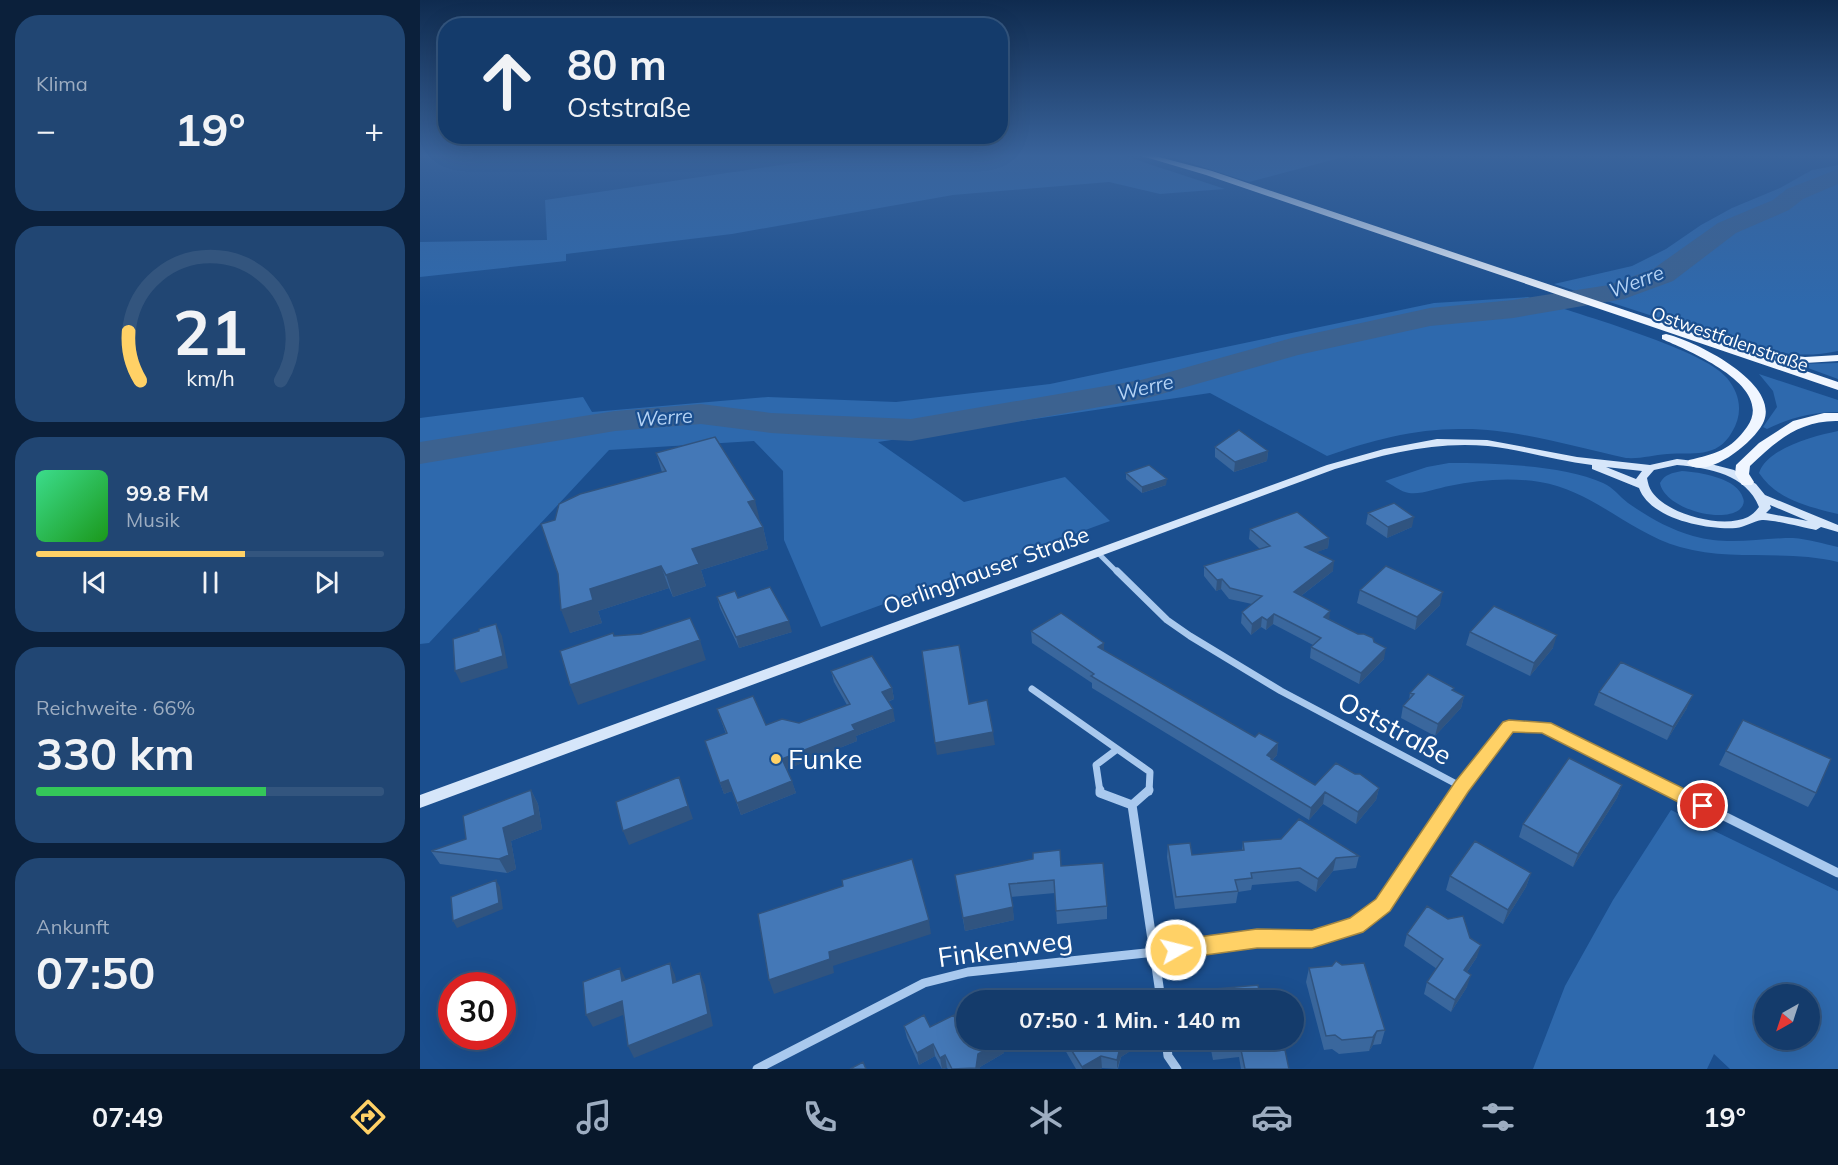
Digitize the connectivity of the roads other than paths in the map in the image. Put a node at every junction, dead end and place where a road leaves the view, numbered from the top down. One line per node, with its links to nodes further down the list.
1 (1295, 206): 2 (main road, Ostwestfalenstraße)
2 (1665, 332): 3 (main road); 4 (main road, Ostwestfalenstraße); 5 (main road, Ostwestfalenstraße); 8 (main road)
3 (1838, 358)
4 (1838, 386)
5 (1838, 394)
6 (1838, 417): 10 (main road)
7 (1578, 460): 9 (main road, Oerlinghauser Straße); 11 (main road, Oerlinghauser Straße); 15 (main road, Oerlinghauser Straße)
8 (1694, 463): 9 (main road, Oerlinghauser Straße); 10 (main road, Oerlinghauser Straße)
9 (1650, 468): 11 (main road)
10 (1747, 482): 12 (main road)
11 (1641, 485): 13 (main road)
12 (1763, 498): 13 (main road); 14 (main road)
13 (1761, 516): 14 (main road)
14 (1837, 529)
15 (1098, 554): 18 (street, Oststraße); 19 (main road, Oerlinghauser Straße)
16 (1032, 689): 17 (street)
17 (1116, 750): 20 (street); 20 (street)
18 (1462, 787): 21 (street, Oststraße); 22 (street, Finkenweg)
19 (420, 802)
20 (1132, 805): 22 (street)
21 (1838, 873)
22 (1155, 952): 23 (street); 25 (street, Finkenweg)
23 (1160, 990)
24 (1167, 1050): 27 (street)
25 (772, 1065): 26 (street, Finkenweg)
26 (757, 1069)
27 (1177, 1069)

